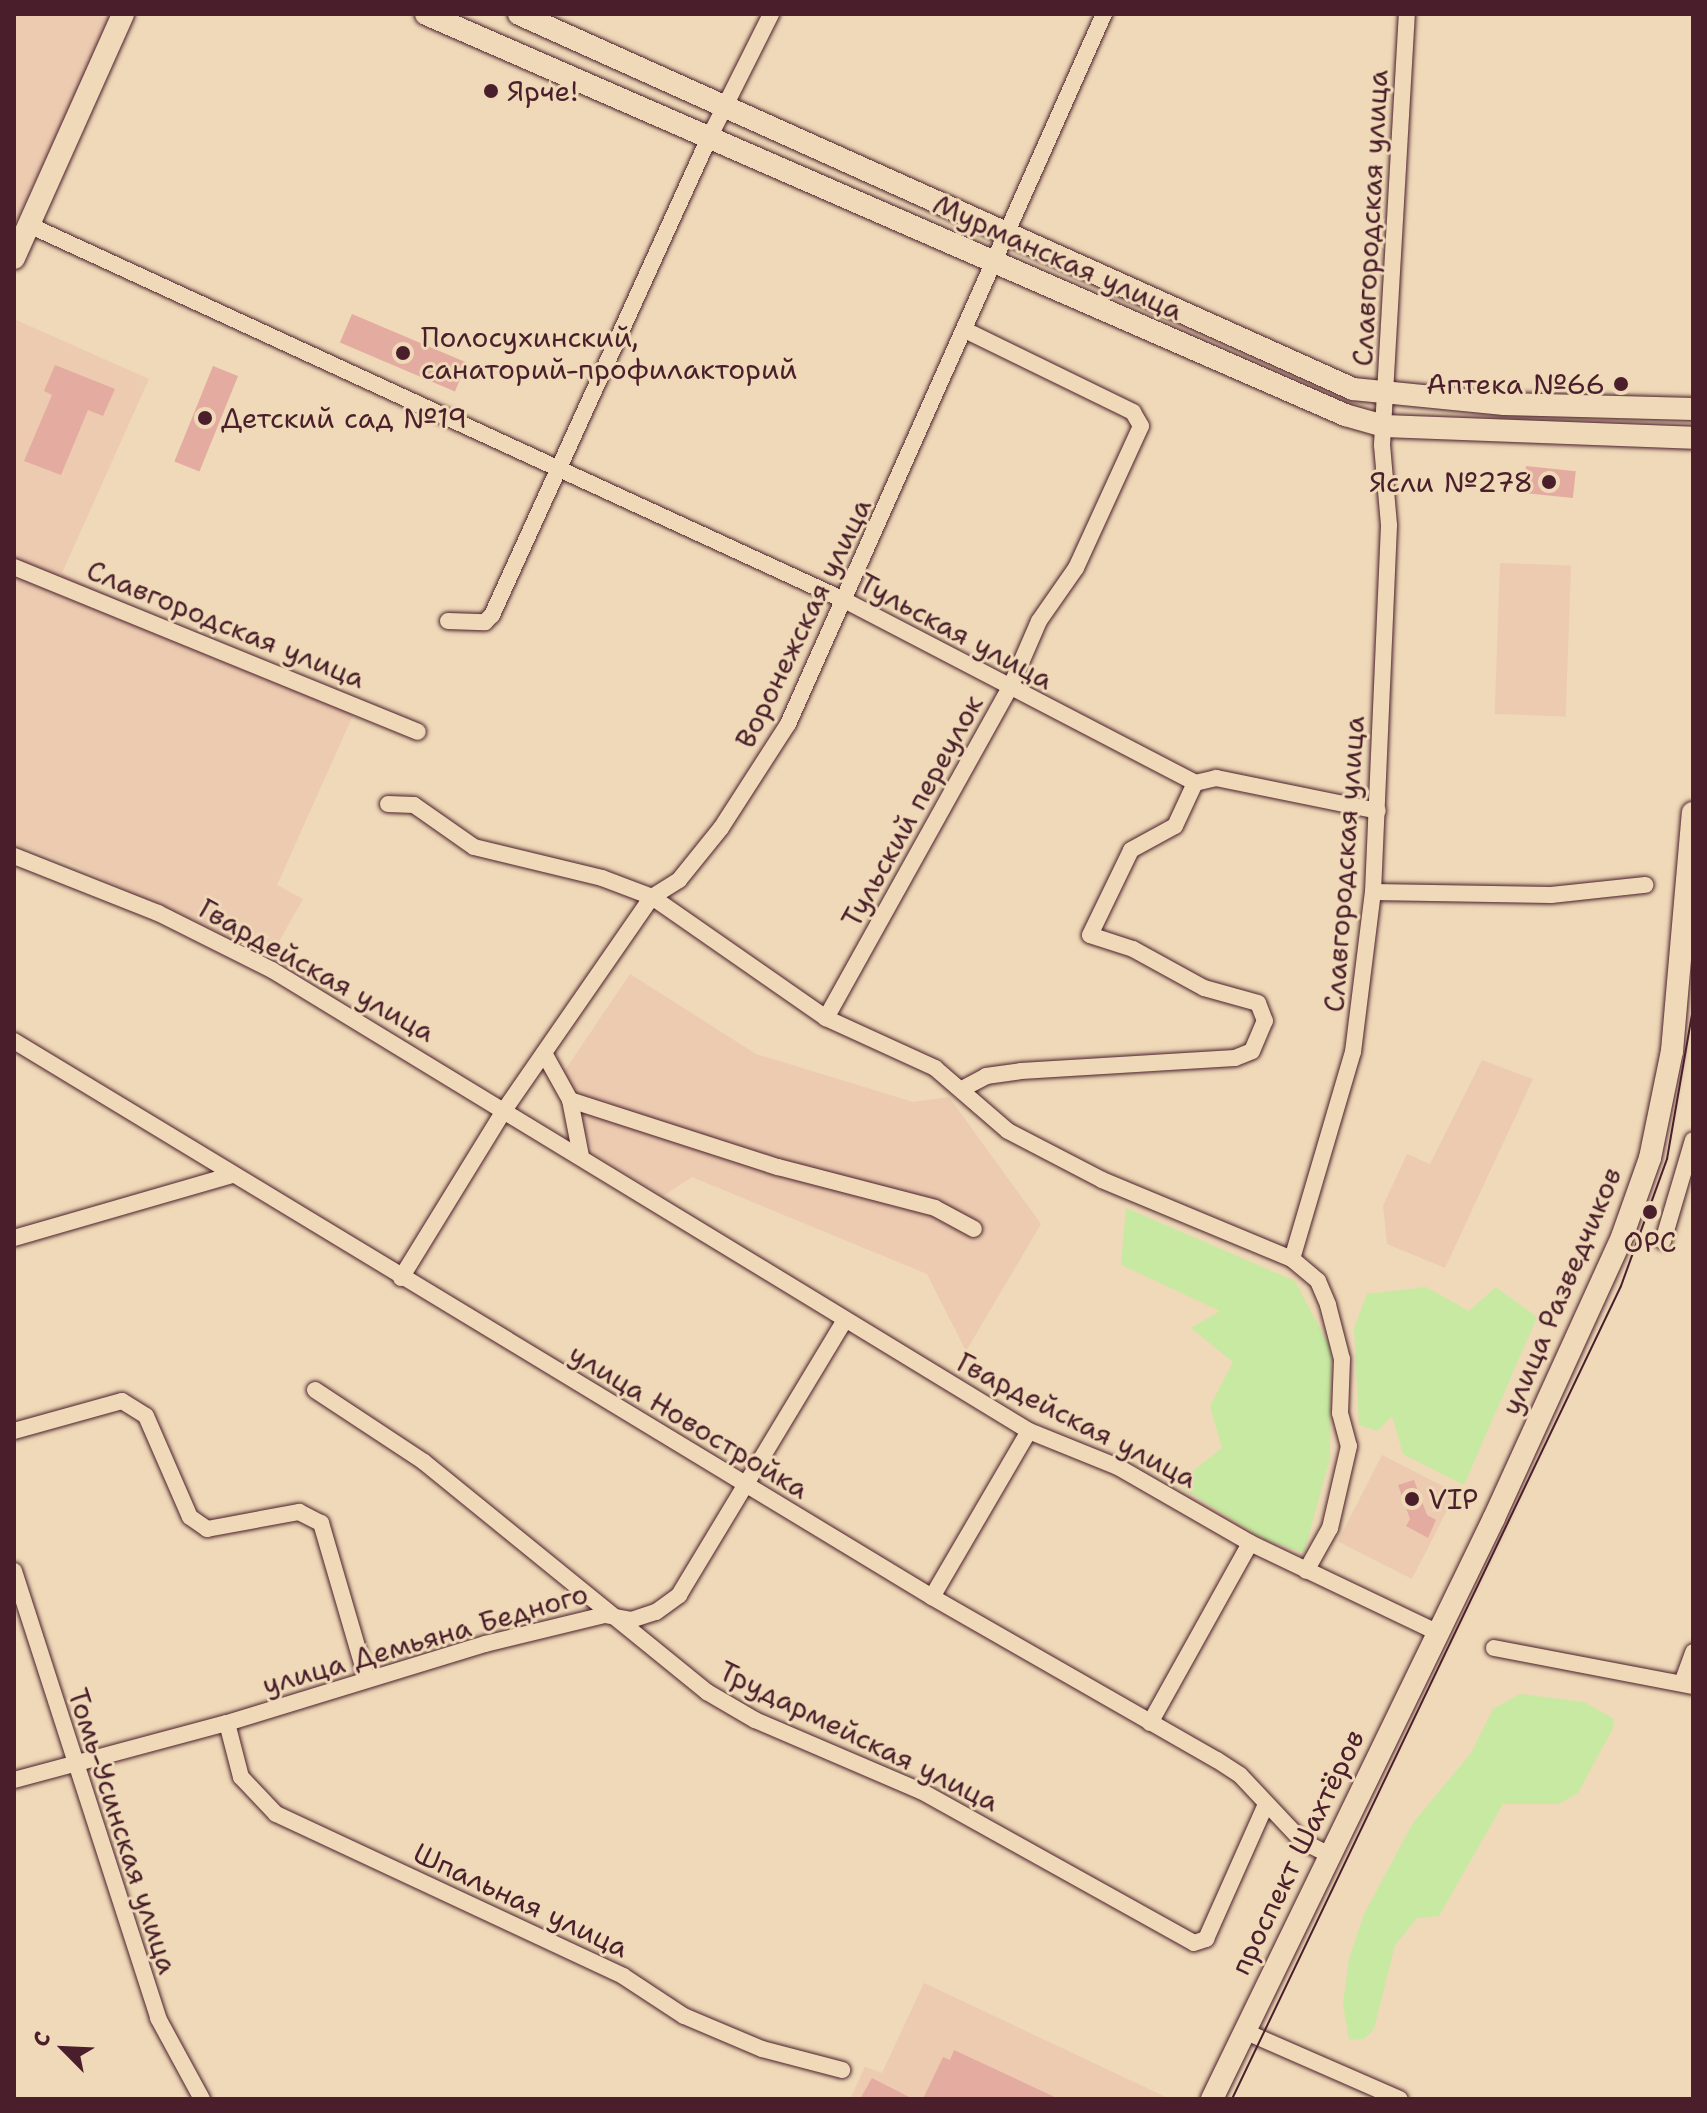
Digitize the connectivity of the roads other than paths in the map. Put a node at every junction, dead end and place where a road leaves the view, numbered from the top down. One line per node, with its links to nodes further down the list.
1 (123, 14): 9 (main road)
2 (426, 14): 8 (main road, Мурманская улица)
3 (519, 14): 7 (main road, Мурманская улица)
4 (771, 14): 7 (street)
5 (1104, 14): 10 (street, Воронежская улица)
6 (1407, 14): 14 (street, Славгородская улица)
7 (727, 110): 8 (street); 10 (main road, Мурманская улица)
8 (709, 138): 12 (main road, Мурманская улица); 18 (street)
9 (29, 225): 11 (main road); 18 (street, Тульская улица)
10 (1008, 234): 12 (street, Воронежская улица); 14 (main road, Мурманская улица)
11 (14, 258)
12 (996, 262): 13 (street, Воронежская улица); 16 (main road, Мурманская улица)
13 (965, 330): 20 (street, Воронежская улица); 22 (street, Тульский переулок)
14 (1387, 396): 15 (main road, Мурманская улица); 16 (street, Славгородская улица)
15 (1693, 409)
16 (1384, 426): 17 (main road, Мурманская улица); 26 (street, Славгородская улица)
17 (1693, 438)
18 (558, 468): 20 (street, Тульская улица); 21 (street)
19 (14, 567): 23 (street, Славгородская улица)
20 (846, 601): 22 (street, Тульская улица); 31 (street, Воронежская улица)
21 (448, 621)
22 (1010, 688): 24 (street, Тульская улица); 32 (street, Тульский переулок)
23 (418, 732)
24 (1195, 783): 26 (street, Тульская улица); 35 (street)
25 (388, 804): 31 (street)
26 (1378, 811): 30 (street, Славгородская улица)
27 (1693, 813): 56 (main road, улица Разведчиков)
28 (14, 856): 37 (street, Гвардейская улица)
29 (1645, 885): 30 (street)
30 (1373, 892): 44 (street, Славгородская улица)
31 (652, 897): 32 (street); 34 (street, Воронежская улица)
32 (826, 1018): 35 (street)
33 (14, 1041): 40 (street, улица Новостройка)
34 (544, 1053): 36 (street); 37 (street, Воронежская улица)
35 (962, 1089): 44 (street)
36 (570, 1100): 39 (street); 41 (street)
37 (505, 1109): 39 (street, Гвардейская улица); 45 (street, Воронежская улица)
38 (1693, 1140): 43 (street)
39 (581, 1156): 46 (street, Гвардейская улица)
40 (232, 1175): 42 (street); 45 (street, улица Новостройка)
41 (974, 1229)
42 (14, 1238)
43 (1663, 1241)
44 (1292, 1259): 53 (street)
45 (401, 1278): 50 (street, улица Новостройка)
46 (843, 1323): 49 (street, Гвардейская улица); 50 (street, улица Демьяна Бедного)
47 (315, 1390): 55 (street, Трудармейская улица)
48 (14, 1431): 59 (street)
49 (1029, 1431): 51 (street, Гвардейская улица); 54 (street)
50 (748, 1486): 54 (street, улица Новостройка); 55 (street, улица Демьяна Бедного)
51 (1250, 1543): 53 (street, Гвардейская улица); 62 (street)
52 (14, 1571): 63 (street, Томь-Усинская улица)
53 (1306, 1571): 56 (street, Гвардейская улица)
54 (932, 1597): 62 (street, улица Новостройка)
55 (605, 1615): 59 (street, улица Демьяна Бедного); 65 (street, Трудармейская улица)
56 (1439, 1633): 66 (main road, проспект Шахтёров)
57 (1494, 1648): 60 (street)
58 (1693, 1652): 60 (street)
59 (366, 1677): 61 (street, улица Демьяна Бедного)
60 (1688, 1684)
61 (227, 1723): 63 (street, улица Демьяна Бедного); 68 (street, Шпальная улица)
62 (1150, 1723): 65 (street, улица Новостройка)
63 (71, 1760): 64 (street, улица Демьяна Бедного); 70 (street, Томь-Усинская улица)
64 (14, 1780)
65 (1266, 1804): 66 (street, улица Новостройка)
66 (1328, 1854): 67 (main road, проспект Шахтёров)
67 (1244, 2031): 69 (street); 71 (main road, проспект Шахтёров)
68 (842, 2070)
69 (1394, 2098)
70 (202, 2099)
71 (1212, 2099)

